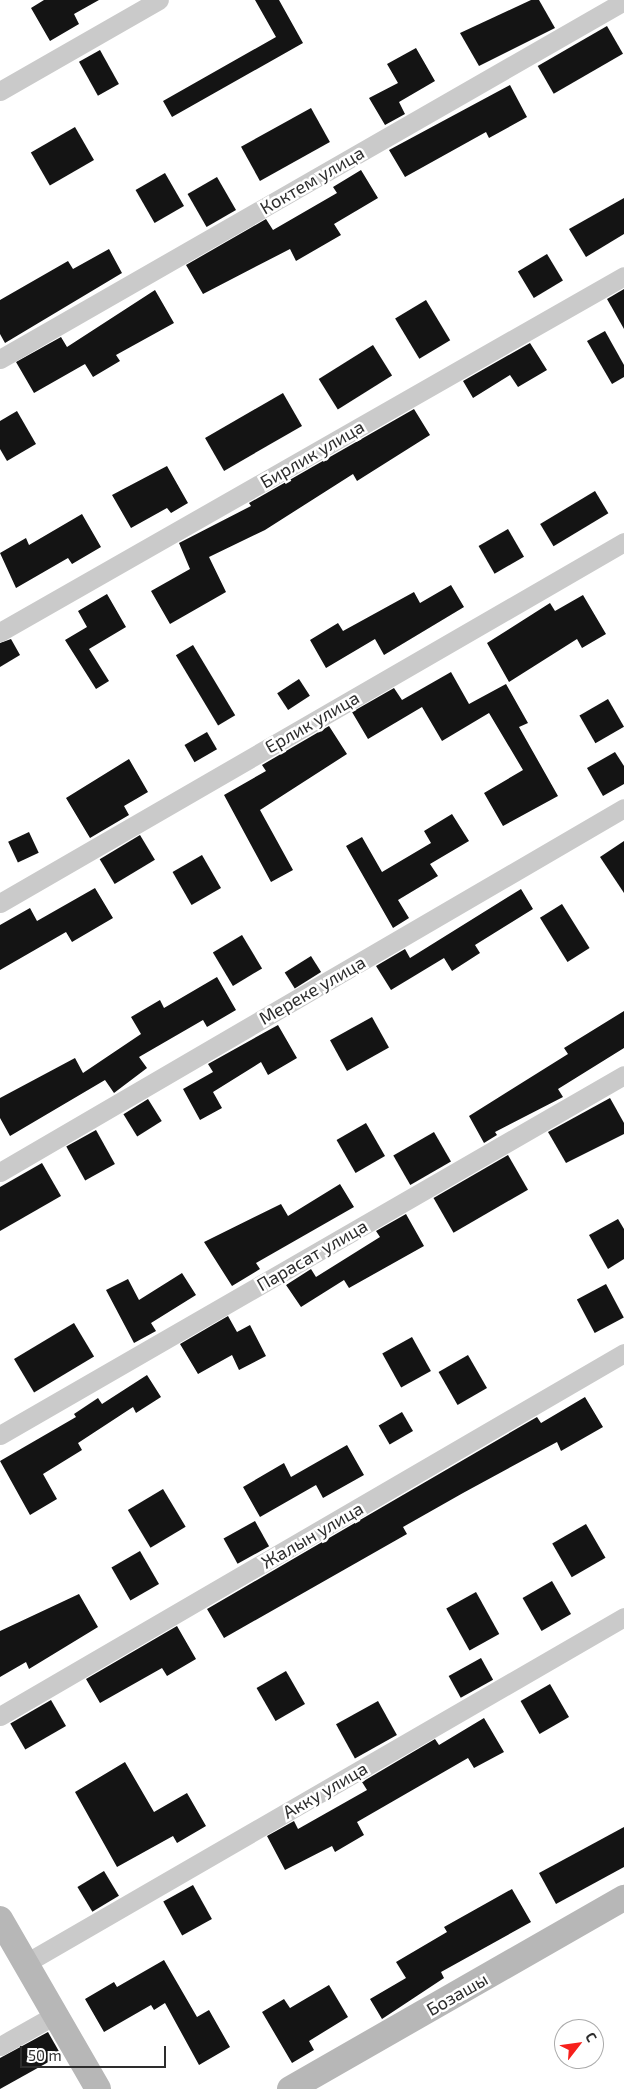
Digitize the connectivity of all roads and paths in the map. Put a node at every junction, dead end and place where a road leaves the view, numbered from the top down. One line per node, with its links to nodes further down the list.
1 (159, 0): 3 (street)
2 (624, 1): 5 (street, Коктем улица)
3 (0, 91)
4 (624, 276): 7 (street, Бирлик улица)
5 (0, 359)
6 (624, 542): 9 (street, Ерлик улица)
7 (0, 632)
8 (624, 808): 11 (street, Мереке улица)
9 (0, 903)
10 (624, 1075): 13 (street, Парасат улица)
11 (0, 1172)
12 (624, 1353): 15 (street, Жалын улица)
13 (0, 1435)
14 (624, 1617): 18 (street, Акку улица)
15 (0, 1716)
16 (624, 1898): 22 (street, Бозашы)
17 (0, 1919): 18 (street)
18 (26, 1963): 19 (street)
19 (55, 2015): 20 (street); 21 (street)
20 (0, 2046)
21 (98, 2089)
22 (290, 2089)

